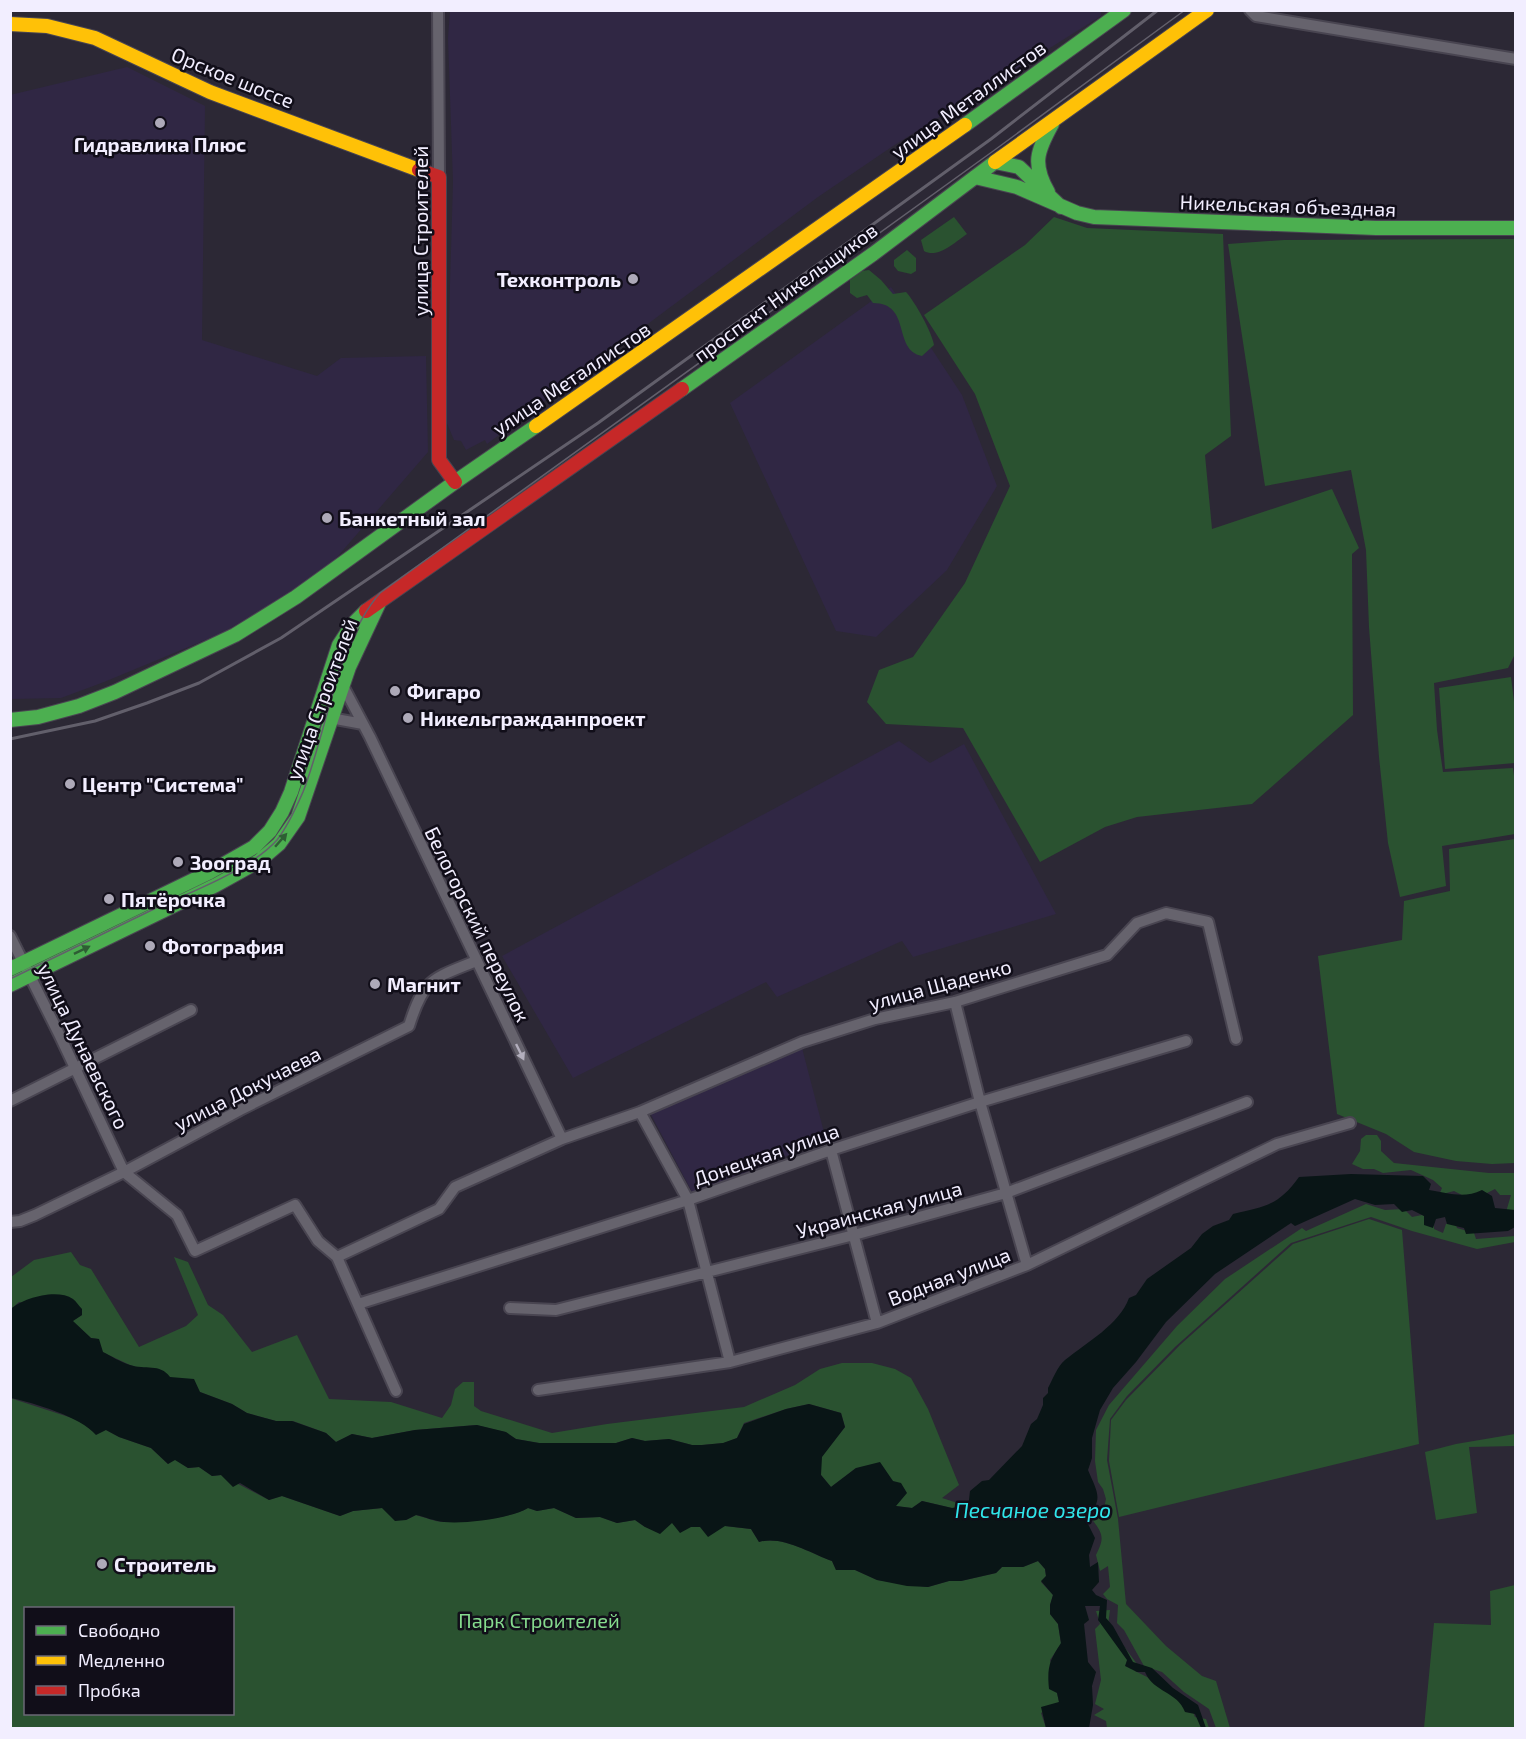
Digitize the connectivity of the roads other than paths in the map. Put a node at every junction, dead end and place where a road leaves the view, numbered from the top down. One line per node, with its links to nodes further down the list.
1 (438, 10): 9 (street, улица Строителей)
2 (1124, 10): 14 (main road, улица Металлистов)
3 (1207, 10): 7 (main road, проспект Никельщиков)
4 (1250, 10): 6 (street)
5 (10, 24): 9 (main road, Орское шоссе)
6 (1515, 59)
7 (1056, 119): 8 (main road, проспект Никельщиков); 12 (main road)
8 (1001, 163): 10 (main road, проспект Никельщиков); 11 (main road); 12 (main road)
9 (438, 177): 14 (main road, улица Строителей)
10 (975, 177): 11 (main road, Никельская объездная); 15 (main road, проспект Никельщиков)
11 (1017, 188): 12 (main road, Никельская объездная)
12 (1058, 204): 13 (main road, Никельская объездная)
13 (1515, 228)
14 (455, 482): 22 (main road, улица Металлистов)
15 (381, 599): 16 (main road, улица Строителей); 17 (main road, улица Строителей)
16 (333, 662): 17 (street); 18 (main road, улица Строителей)
17 (349, 667): 19 (main road, улица Строителей)
18 (328, 679): 19 (street); 20 (main road, улица Строителей)
19 (344, 684): 21 (main road, улица Строителей); 23 (street, Белогорский переулок)
20 (317, 714): 21 (street); 24 (main road, улица Строителей)
21 (332, 719): 23 (street); 25 (main road, улица Строителей)
22 (10, 720)
23 (363, 724): 30 (street, Белогорский переулок)
24 (310, 735): 25 (street); 26 (main road, улица Строителей)
25 (325, 739): 27 (main road, улица Строителей, one-way to 25)
26 (210, 872): 27 (street); 28 (main road, улица Строителей)
27 (216, 885): 28 (main road, улица Строителей)
28 (146, 911): 32 (main road, улица Строителей)
29 (10, 936): 32 (street, улица Дунаевского)
30 (476, 961): 44 (street, Белогорский переулок, one-way to 44); 46 (street, улица Докучаева)
31 (10, 969): 32 (main road, улица Строителей)
32 (27, 969): 33 (main road, улица Строителей); 38 (street, улица Дунаевского)
33 (10, 985)
34 (955, 1002): 36 (street, улица Щаденко); 40 (street); 42 (street, улица Щаденко)
35 (190, 1010): 38 (street)
36 (1236, 1039)
37 (1186, 1041): 40 (street, Донецкая улица)
38 (76, 1069): 39 (street); 46 (street, улица Дунаевского)
39 (10, 1101)
40 (980, 1102): 45 (street, Донецкая улица); 47 (street)
41 (1246, 1102): 47 (street, Украинская улица)
42 (640, 1112): 44 (street, улица Щаденко); 48 (street)
43 (1350, 1124): 52 (street, Водная улица)
44 (562, 1139): 51 (street, улица Щаденко)
45 (831, 1150): 48 (street, Донецкая улица); 50 (street)
46 (124, 1172): 49 (street, улица Докучаева); 51 (street)
47 (1006, 1194): 50 (street, Украинская улица); 52 (street)
48 (688, 1200): 53 (street); 54 (street, Донецкая улица)
49 (10, 1222)
50 (854, 1235): 53 (street, Украинская улица); 56 (street)
51 (337, 1257): 54 (street)
52 (1027, 1265): 56 (street, Водная улица)
53 (707, 1272): 55 (street, Украинская улица); 57 (street)
54 (358, 1304): 59 (street)
55 (510, 1308)
56 (877, 1323): 57 (street, Водная улица)
57 (730, 1362): 58 (street, Водная улица)
58 (538, 1390)
59 (396, 1391)

